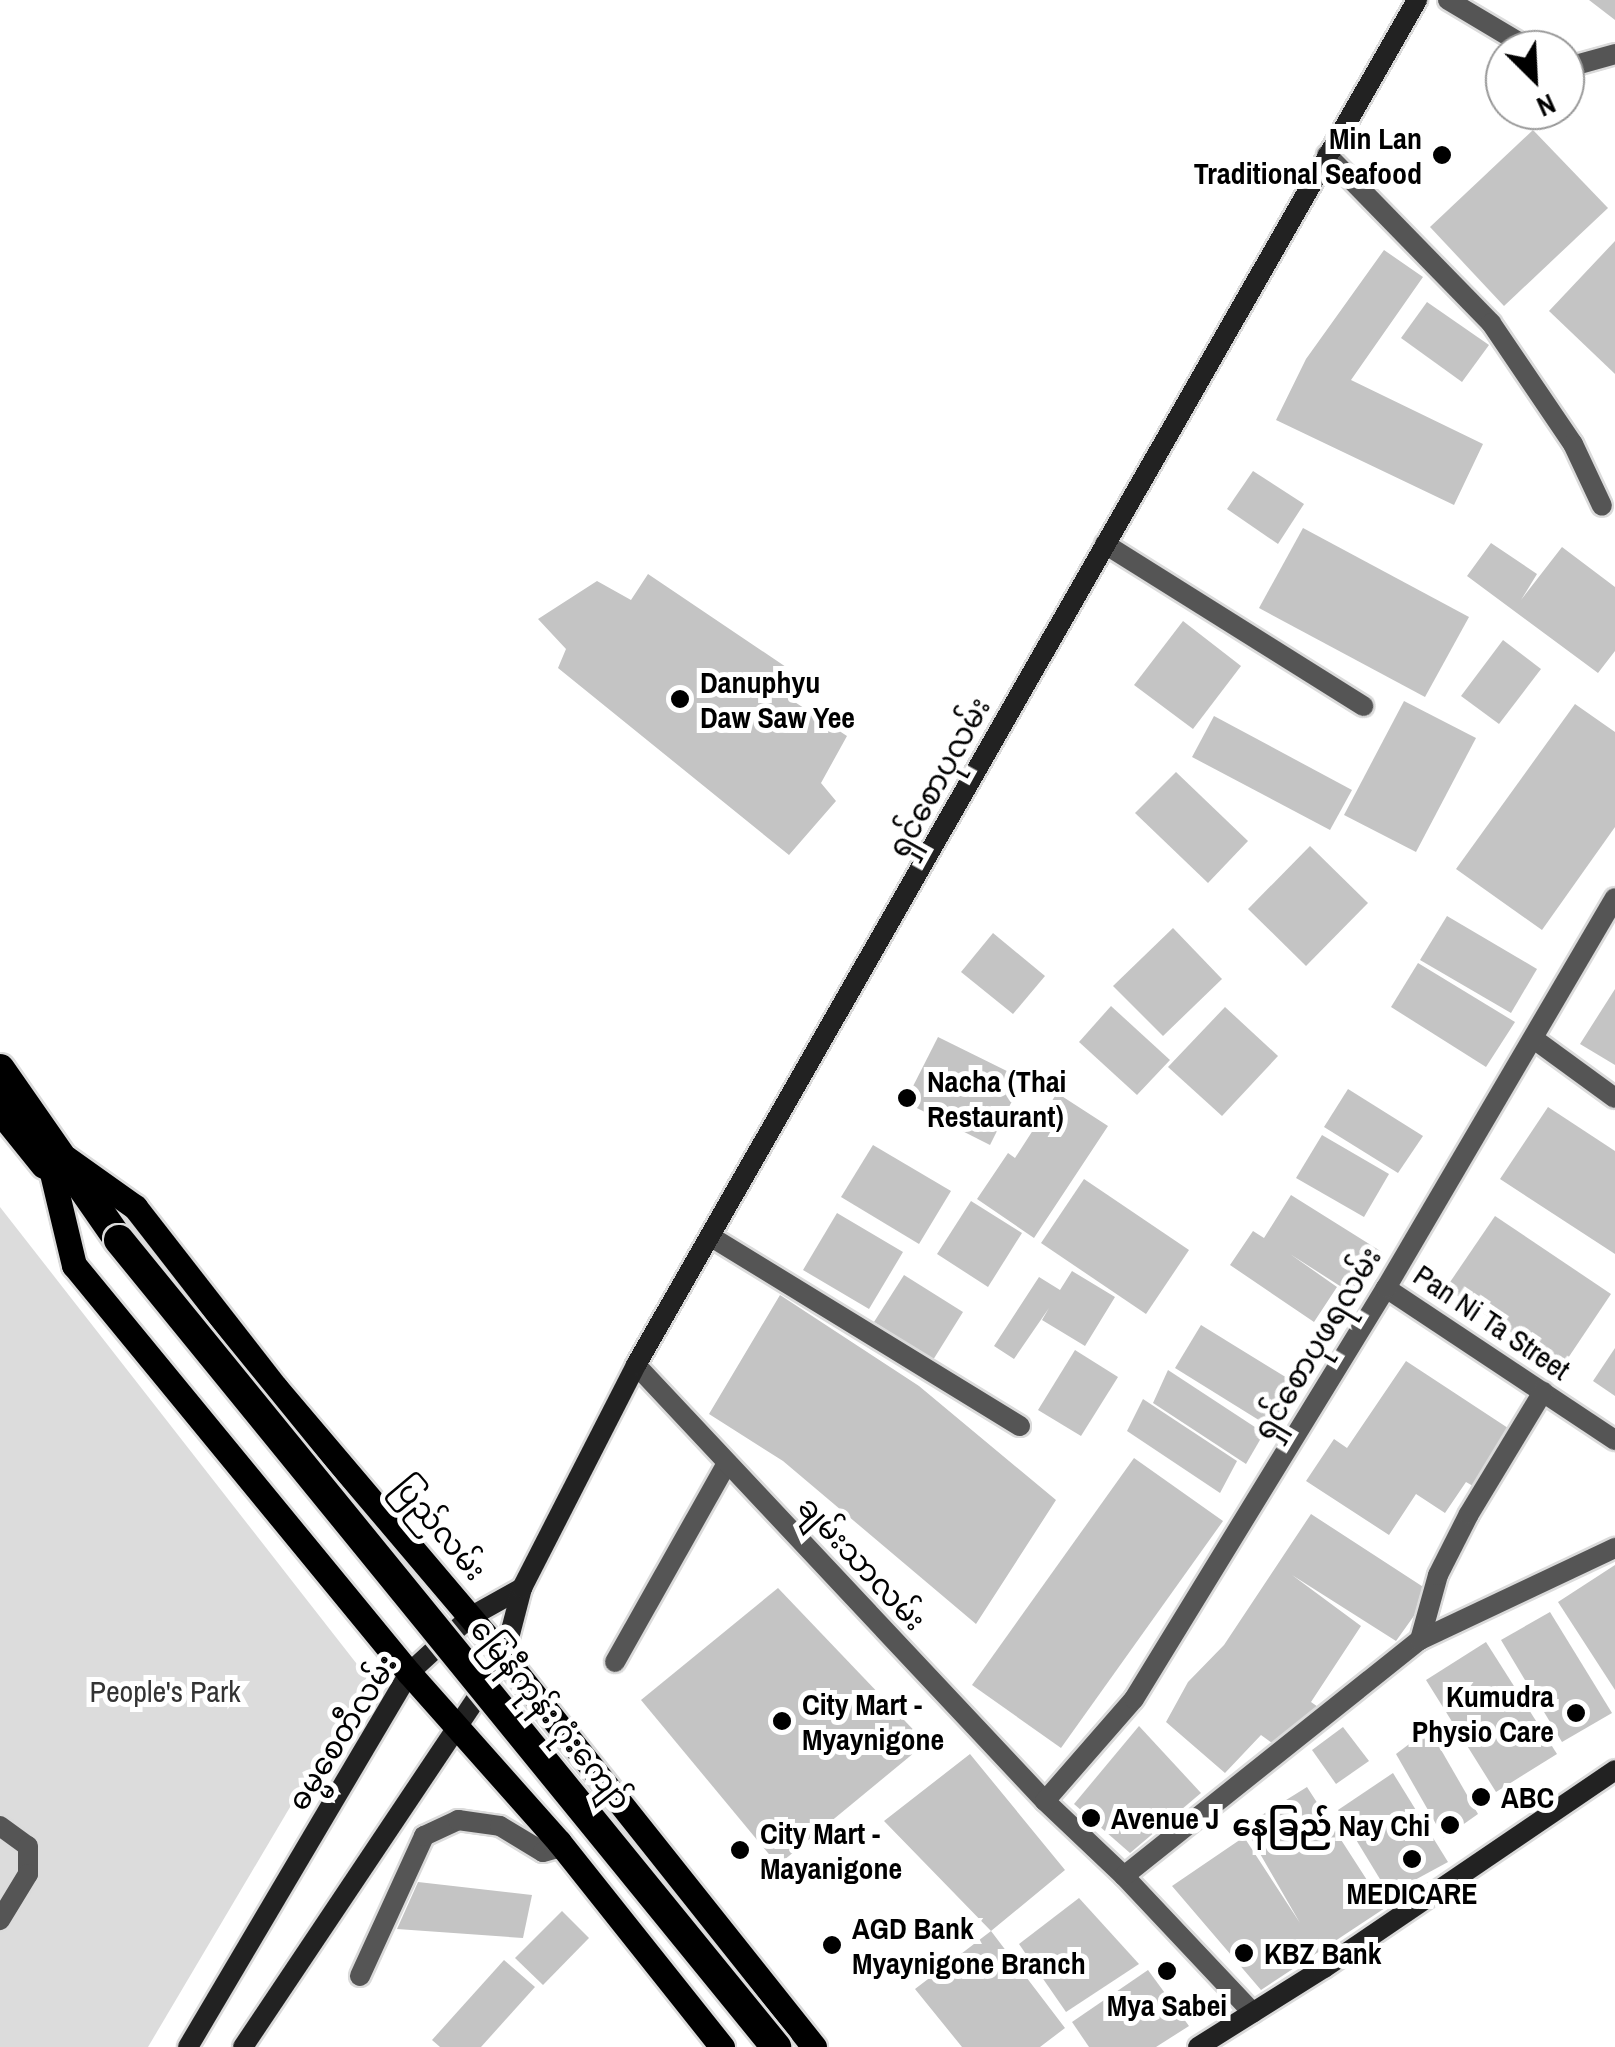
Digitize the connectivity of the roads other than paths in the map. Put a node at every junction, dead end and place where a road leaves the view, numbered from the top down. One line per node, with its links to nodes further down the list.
1 (1417, 0): 6 (main road, ရှင်စောပုလမ်း)
2 (1448, 0): 3 (street)
3 (1498, 30)
4 (1615, 54): 5 (street)
5 (1585, 62)
6 (1327, 155): 7 (street); 8 (main road, ရှင်စောပုလမ်း)
7 (1602, 506)
8 (1105, 544): 9 (street); 16 (main road, ရှင်စောပုလမ်း)
9 (1363, 706)
10 (1615, 898): 11 (street, ရှင်စောပုဖရလမ်း)
11 (1534, 1039): 13 (street); 17 (street, ရှင်စောပုဖရလမ်း)
12 (0, 1069): 15 (highway, ပြည်လမ်း)
13 (1615, 1098)
14 (0, 1108): 15 (highway, ပြည်လမ်း)
15 (58, 1164): 25 (main road, ပြည်လမ်း); 29 (main road, ပြည်လမ်း); 42 (highway, မြေနီကုန်း ဂုံးကျော်, bridge)
16 (712, 1238): 18 (main road, ရှင်စောပုလမ်း); 20 (street)
17 (1386, 1288): 19 (street, Pan Ni Ta Street); 32 (street, ရှင်စောပုဖရလမ်း)
18 (636, 1366): 22 (street, ချမ်းသာလမ်း); 24 (main road, ရှင်စောပုလမ်း)
19 (1543, 1392): 21 (street, Pan Ni Ta Street); 26 (street)
20 (1020, 1426)
21 (1615, 1440)
22 (727, 1463): 28 (street); 32 (street, ချမ်းသာလမ်း)
23 (1615, 1548): 26 (street)
24 (522, 1588): 25 (main road, ဓမ္မစေတီလမ်း); 27 (main road)
25 (470, 1618): 27 (main road, ပြည်လမ်း); 29 (main road, ဓမ္မစေတီလမ်း)
26 (1420, 1640): 35 (street)
27 (504, 1657): 30 (main road); 43 (main road, ပြည်လမ်း)
28 (615, 1662)
29 (409, 1673): 30 (main road, ပြည်လမ်း); 39 (main road, ဓမ္မစေတီလမ်း)
30 (456, 1723): 34 (main road, ပြည်လမ်း); 40 (main road)
31 (1615, 1770): 38 (main road)
32 (1045, 1801): 35 (street, ချမ်းသာလမ်း)
33 (0, 1826): 36 (street)
34 (559, 1842): 37 (street); 41 (main road, ပြည်လမ်း)
35 (1124, 1876): 38 (street, ချမ်းသာလမ်း)
36 (0, 1920)
37 (360, 1976)
38 (1253, 2012): 44 (main road)
39 (188, 2047)
40 (242, 2047)
41 (722, 2047)
42 (776, 2047)
43 (814, 2047)
44 (1198, 2047)

